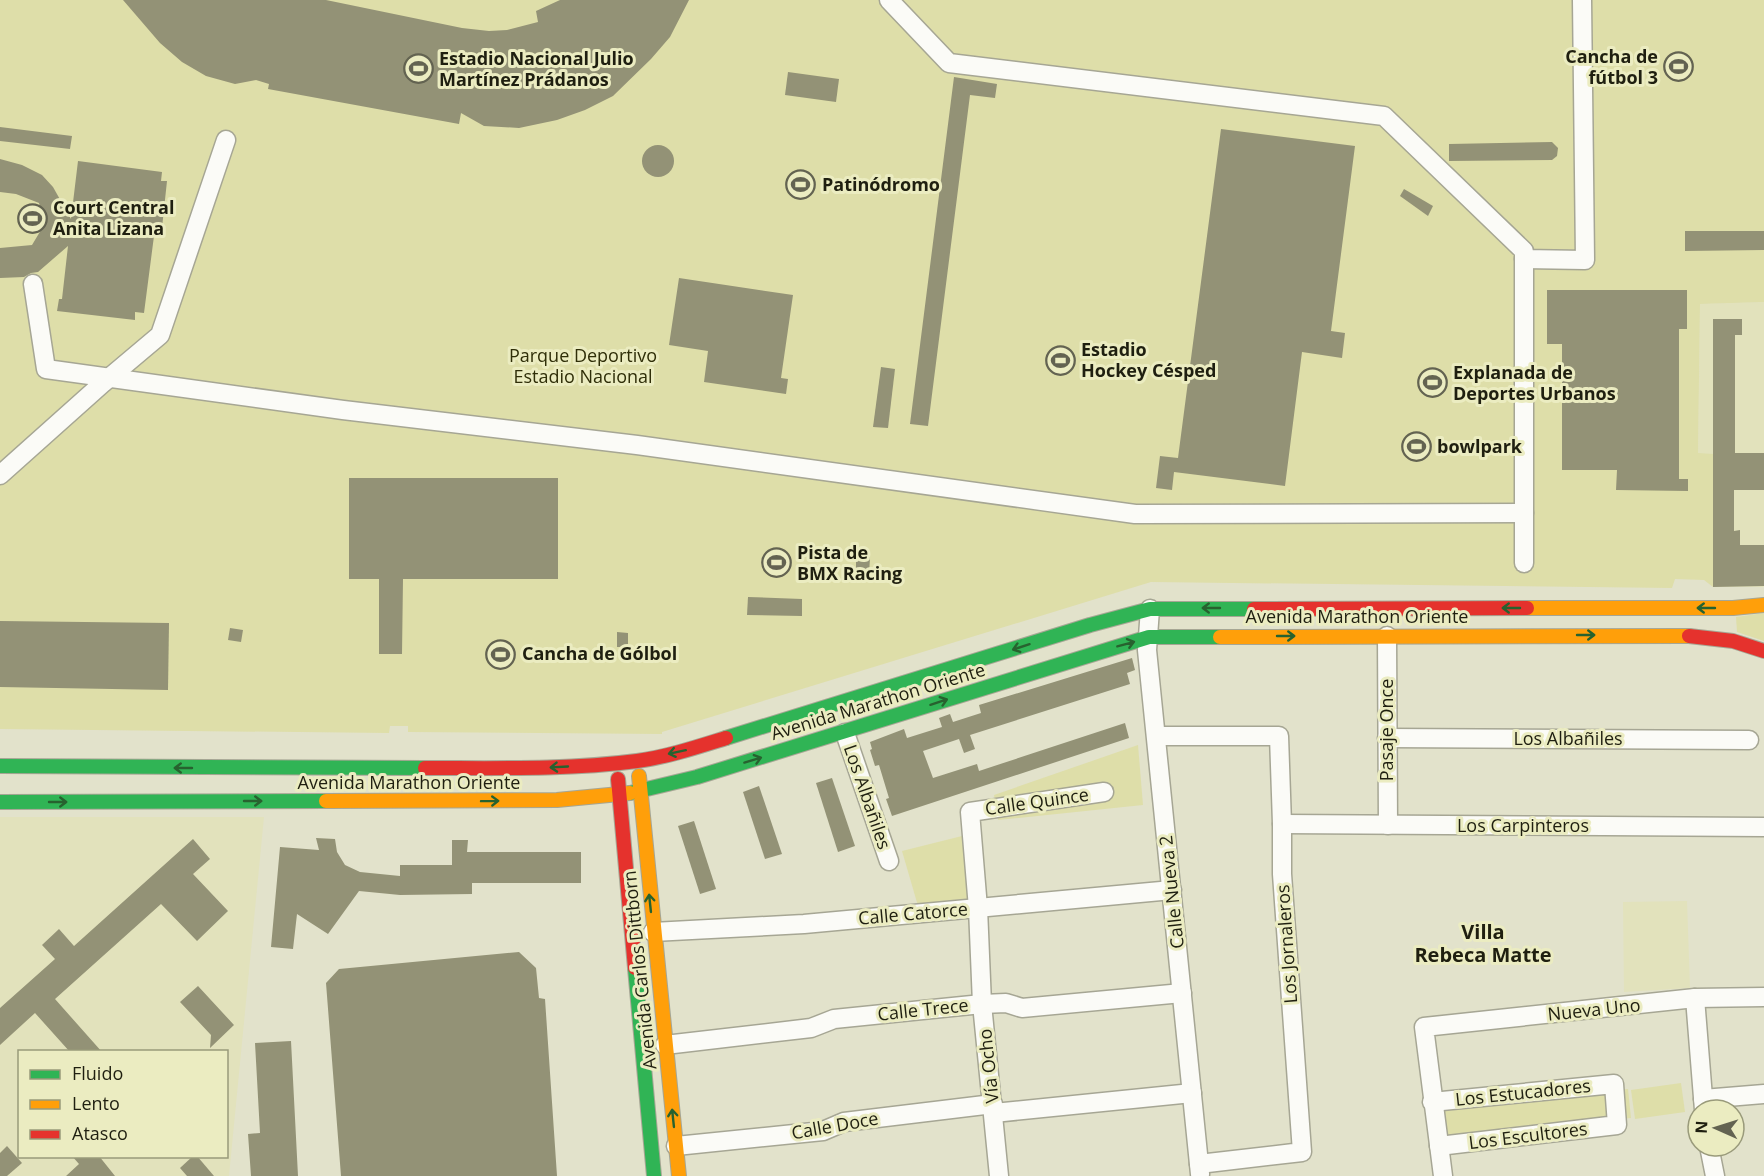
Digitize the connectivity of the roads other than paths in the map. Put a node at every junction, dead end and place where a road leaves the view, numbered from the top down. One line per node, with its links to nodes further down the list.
1 (889, 0): 4 (street)
2 (1581, 0): 4 (street)
3 (226, 140): 6 (street)
4 (1524, 259): 8 (street)
5 (33, 284): 6 (street)
6 (110, 376): 7 (street); 8 (street)
7 (0, 475)
8 (1524, 513): 9 (street)
9 (1524, 563)
10 (1764, 605): 11 (main road, Avenida Marathon Oriente, one-way to 11)
11 (1150, 609): 13 (street, Calle Nueva 2); 15 (main road, Avenida Marathon Oriente, one-way to 15)
12 (1387, 636): 13 (main road, Avenida Marathon Oriente, one-way to 12); 14 (main road, Avenida Marathon Oriente, one-way to 14); 18 (street, Pasaje Once)
13 (1149, 638): 15 (main road, Avenida Marathon Oriente, one-way to 13); 17 (street, Calle Nueva 2)
14 (1764, 651)
15 (968, 678): 16 (main road, Avenida Marathon Oriente, one-way to 15); 20 (main road, Avenida Marathon Oriente, one-way to 20)
16 (845, 732): 23 (main road, Avenida Marathon Oriente, one-way to 16); 38 (street, Los Albañiles)
17 (1157, 736): 33 (street, Los Jornaleros); 39 (street, Calle Nueva 2)
18 (1388, 738): 19 (street, Los Albañiles); 34 (street, Pasaje Once)
19 (1749, 740)
20 (638, 761): 21 (main road, Avenida Marathon Oriente); 25 (main road, Avenida Carlos Dittborn)
21 (617, 763): 24 (main road, Avenida Marathon Oriente, one-way to 24); 27 (main road, Avenida Carlos Dittborn)
22 (0, 766): 24 (main road, Avenida Marathon Oriente, one-way to 22)
23 (698, 777): 25 (main road, Avenida Marathon Oriente); 37 (main road)
24 (452, 785): 28 (main road, Avenida Marathon Oriente, one-way to 28); 29 (main road, Avenida Marathon Oriente, one-way to 24)
25 (640, 791): 27 (main road, Avenida Marathon Oriente); 37 (main road, Avenida Carlos Dittborn)
26 (1104, 792): 31 (street, Calle Quince)
27 (620, 795): 28 (main road, Avenida Marathon Oriente); 36 (main road, Avenida Carlos Dittborn)
28 (557, 800): 30 (main road)
29 (0, 802)
30 (592, 811)
31 (970, 812): 40 (street, Vía Ocho)
32 (606, 819): 36 (main road)
33 (1282, 824): 34 (street, Los Carpinteros); 57 (street, Los Jornaleros)
34 (1388, 825): 35 (street, Los Carpinteros)
35 (1764, 827)
36 (624, 850): 58 (main road, Avenida Carlos Dittborn)
37 (645, 850): 41 (main road, Avenida Carlos Dittborn, one-way to 37)
38 (889, 861)
39 (1172, 890): 40 (street, Calle Catorce); 42 (street, Calle Nueva 2)
40 (978, 908): 41 (street, Calle Catorce); 45 (street, Vía Ocho)
41 (653, 932): 46 (main road, Avenida Carlos Dittborn)
42 (1182, 993): 45 (street, Calle Trece); 47 (street, Calle Nueva 2)
43 (1764, 997): 44 (street, Nueva Uno)
44 (1695, 998): 49 (street); 51 (street, Nueva Uno)
45 (982, 1004): 46 (street, Calle Trece); 52 (street, Vía Ocho)
46 (665, 1045): 54 (main road, Avenida Carlos Dittborn, one-way to 46)
47 (1192, 1093): 52 (street, Calle Doce); 57 (street, Calle Nueva 2)
48 (1764, 1094): 50 (street)
49 (1702, 1098)
50 (1742, 1098)
51 (1432, 1102): 53 (street, Los Estucadores); 55 (street)
52 (993, 1108): 54 (street, Calle Doce); 60 (street, Vía Ocho)
53 (1617, 1125): 55 (street, Los Escultores)
54 (676, 1146): 59 (main road, Avenida Carlos Dittborn)
55 (1439, 1146): 61 (street)
56 (1712, 1158): 62 (street)
57 (1200, 1170)
58 (654, 1176)
59 (679, 1176)
60 (999, 1176)
61 (1443, 1176)
62 (1715, 1176)

